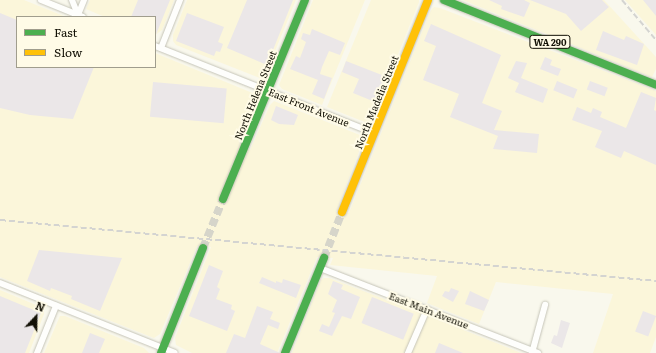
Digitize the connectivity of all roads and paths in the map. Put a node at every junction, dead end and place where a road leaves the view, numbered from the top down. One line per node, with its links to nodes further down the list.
1 (41, 0): 8 (street)
2 (72, 0): 8 (street)
3 (84, 0): 8 (street)
4 (180, 0): 9 (street)
5 (305, 0): 11 (street, North Helena Street)
6 (428, 0): 12 (street, North Madelia Street)
7 (444, 0): 10 (street, WA 290)
8 (81, 16)
9 (158, 47): 11 (street, East Front Avenue)
10 (656, 85)
11 (268, 91): 12 (street, East Front Avenue); 13 (street, North Helena Street)
12 (374, 133): 14 (street, North Madelia Street)
13 (223, 199)
14 (342, 212)
15 (203, 248): 22 (street)
16 (324, 258): 17 (street)
17 (320, 268): 21 (street, East Main Avenue); 26 (street)
18 (0, 283): 20 (street)
19 (545, 305): 23 (street)
20 (56, 306): 22 (street); 24 (street)
21 (427, 308): 23 (street, East Main Avenue); 27 (street)
22 (162, 351): 25 (street)
23 (534, 352)
24 (37, 353)
25 (175, 353)
26 (285, 353)
27 (408, 353)

